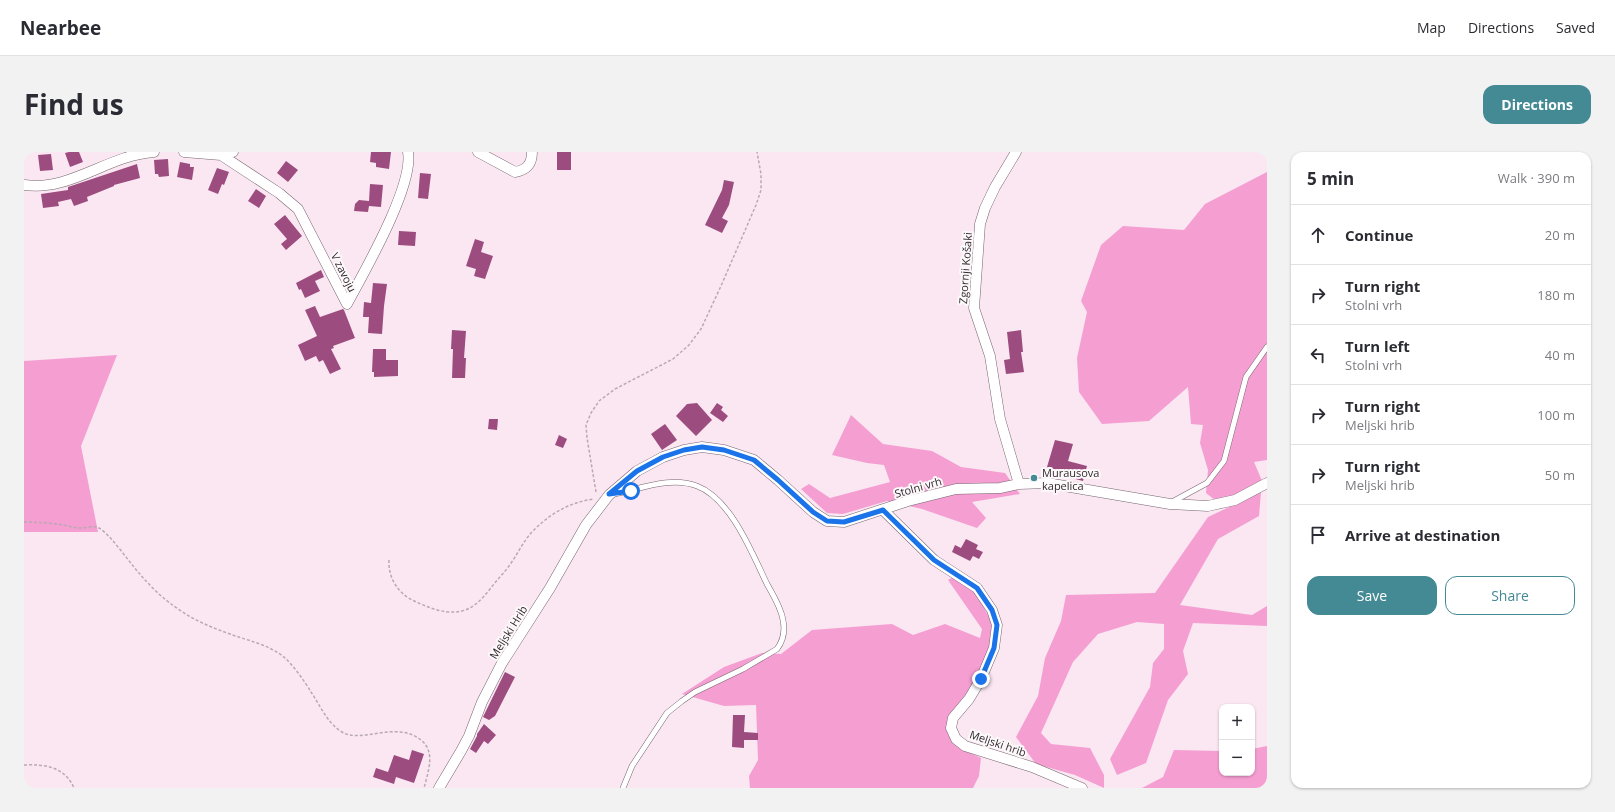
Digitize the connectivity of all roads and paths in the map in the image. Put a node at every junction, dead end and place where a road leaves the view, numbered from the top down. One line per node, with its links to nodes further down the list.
1 (154, 152): 10 (street)
2 (184, 152): 8 (street, V zavoju)
3 (233, 152): 8 (street, V zavoju)
4 (408, 152): 8 (street, V zavoju)
5 (478, 152): 9 (street)
6 (757, 152): 14 (path)
7 (1016, 152): 13 (street, Zgornji Košaki)
8 (221, 155)
9 (532, 155)
10 (24, 185)
11 (1267, 347): 17 (lane)
12 (1267, 483): 17 (street, Stolni vrh)
13 (1019, 484): 17 (street, Stolni vrh); 18 (street, Stolni vrh)
14 (596, 492)
15 (609, 494): 18 (street, Stolni vrh); 24 (street, Meljski Hrib); 25 (lane)
16 (598, 499): 20 (path)
17 (1170, 504)
18 (883, 510): 26 (street, Meljski hrib)
19 (24, 522): 23 (path)
20 (390, 560)
21 (24, 765): 22 (path)
22 (74, 788)
23 (424, 788)
24 (439, 788)
25 (623, 788)
26 (1082, 788)

